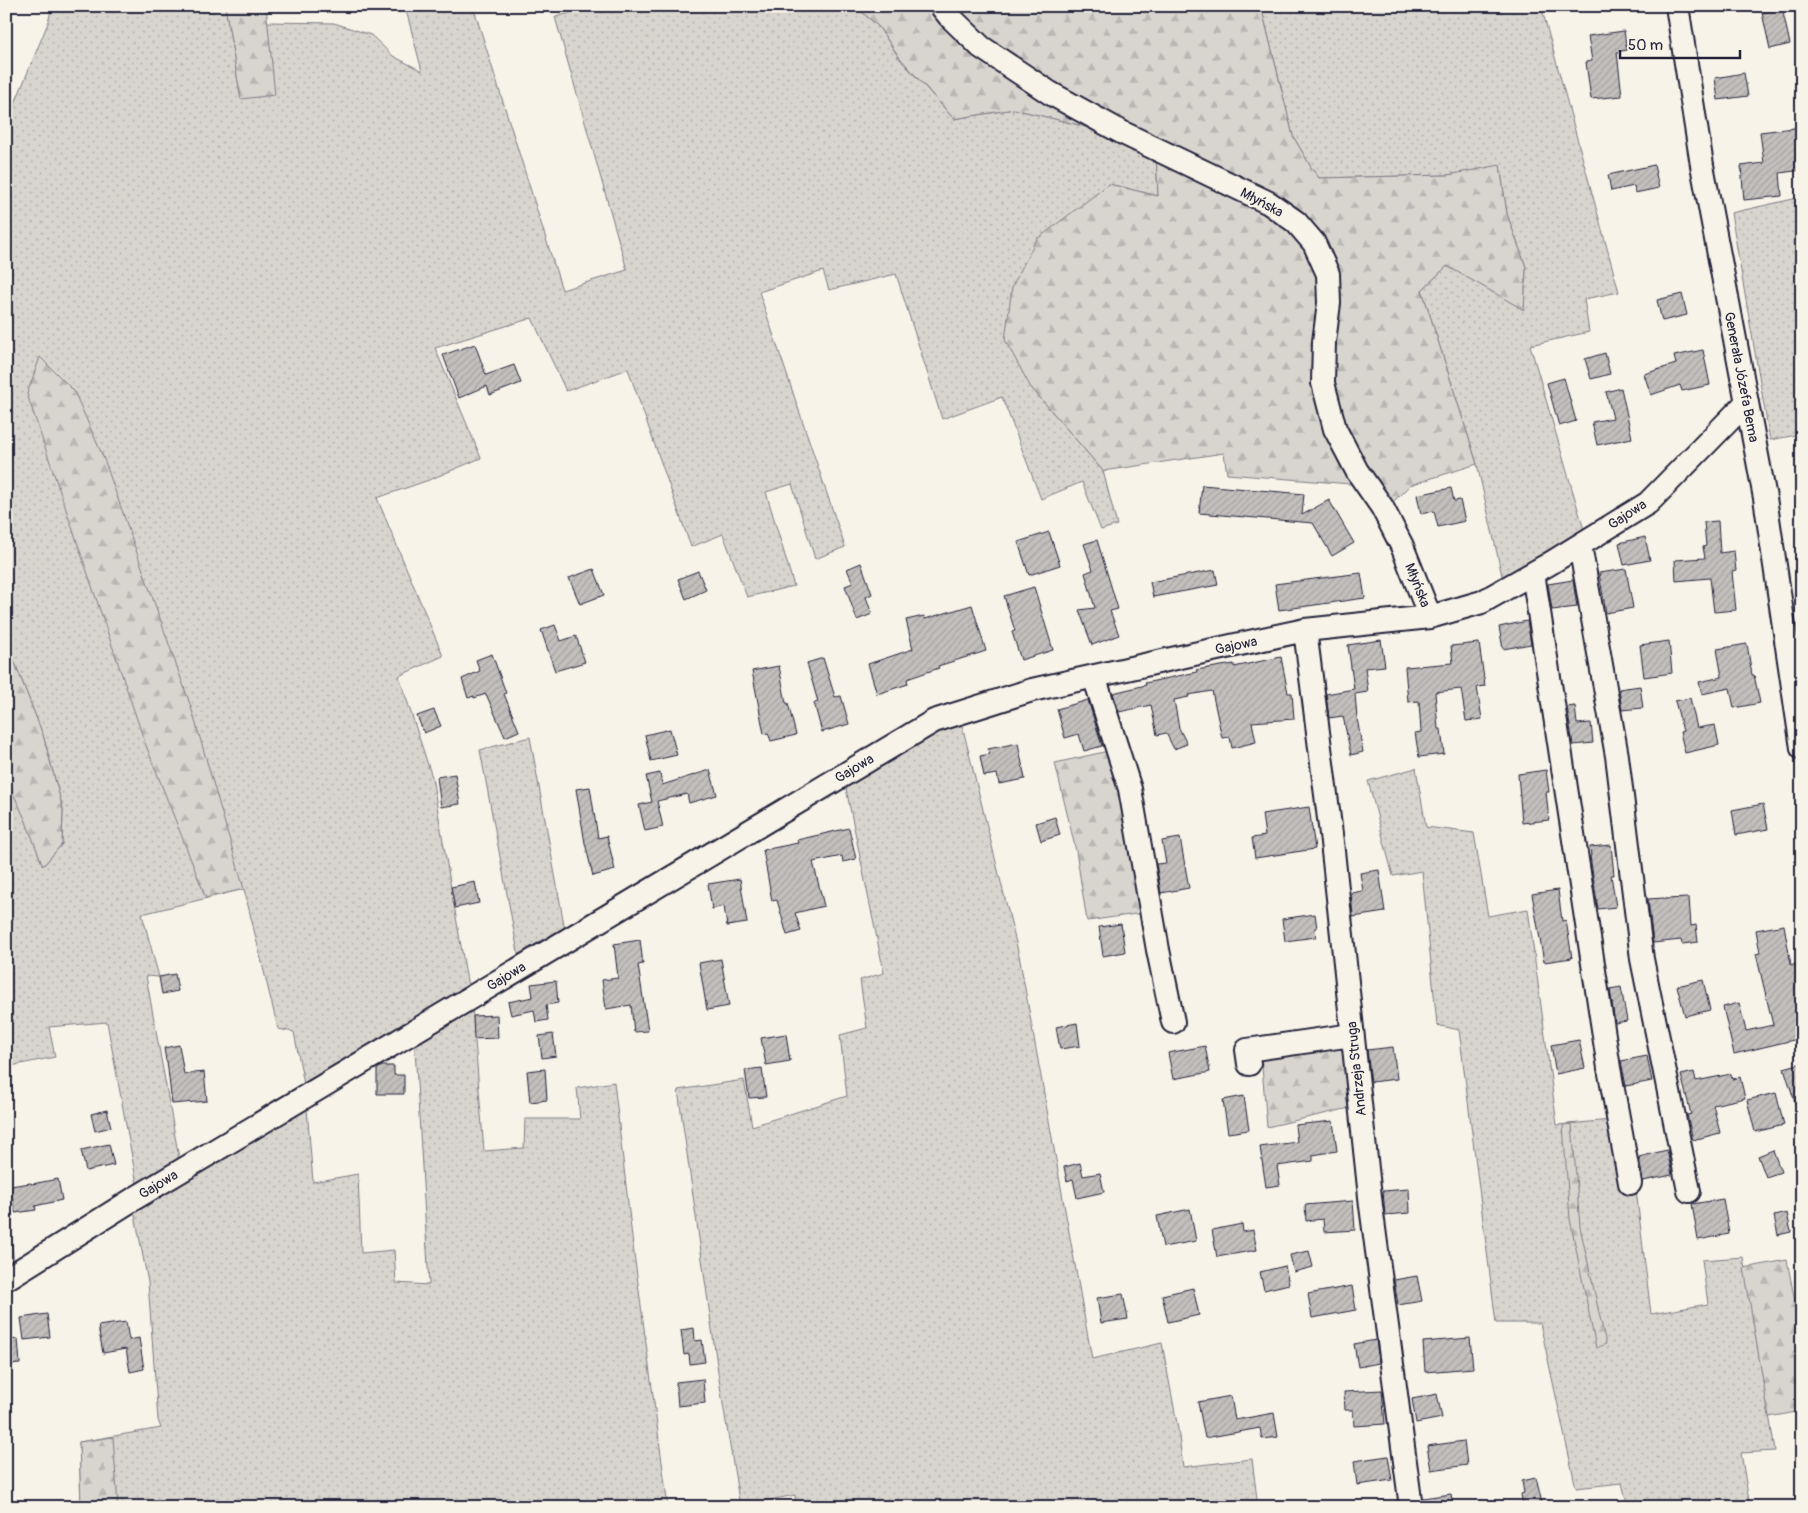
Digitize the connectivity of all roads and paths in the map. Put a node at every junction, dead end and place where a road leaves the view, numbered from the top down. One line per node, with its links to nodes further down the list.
1 (941, 6): 6 (street, Młyńska)
2 (1677, 6): 3 (street, Generała Józefa Bema)
3 (1747, 402): 4 (street, Gajowa); 9 (street, Generała Józefa Bema)
4 (1580, 545): 5 (street, Gajowa); 15 (street)
5 (1533, 573): 6 (street, Gajowa); 14 (street)
6 (1430, 617): 7 (street, Gajowa)
7 (1305, 630): 8 (street, Gajowa); 12 (street, Andrzeja Struga)
8 (1094, 676): 11 (street); 16 (street, Gajowa)
9 (1797, 689): 10 (street, Generała Józefa Bema)
10 (1802, 748)
11 (1173, 1022)
12 (1352, 1035): 13 (street); 17 (street, Andrzeja Struga)
13 (1249, 1064)
14 (1630, 1183)
15 (1690, 1191)
16 (6, 1279)
17 (1411, 1507)

